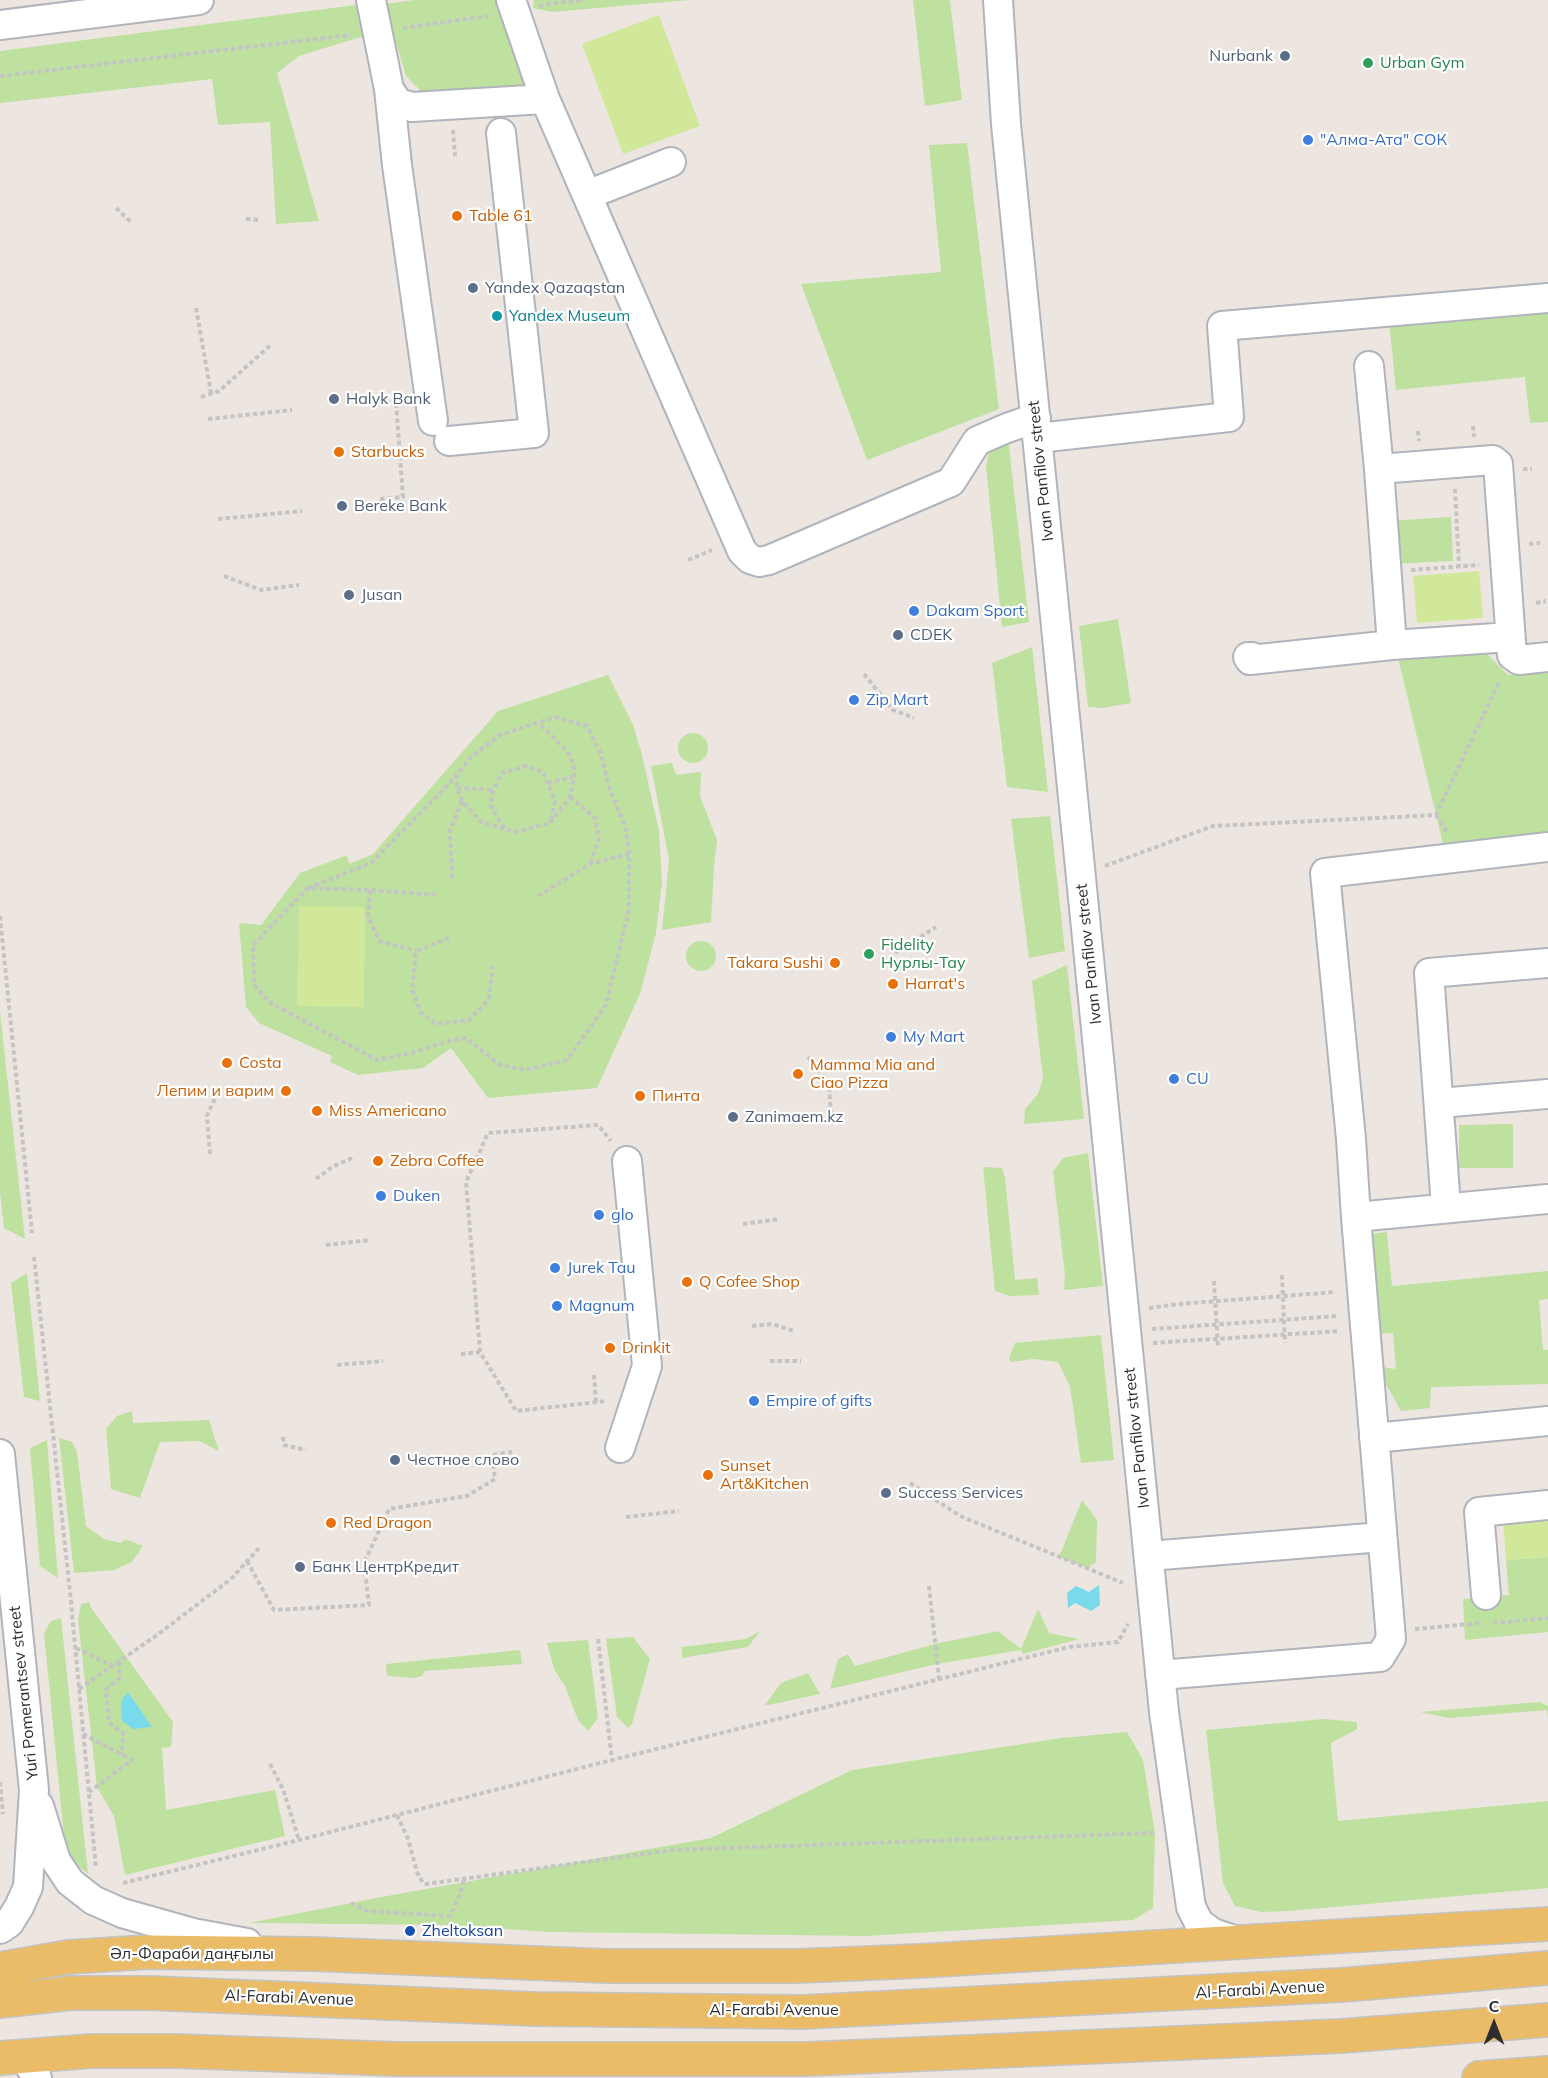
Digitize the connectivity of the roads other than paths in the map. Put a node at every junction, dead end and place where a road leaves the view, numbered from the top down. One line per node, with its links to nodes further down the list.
1 (200, 0): 5 (street)
2 (370, 0): 6 (street)
3 (998, 0): 13 (street, Ivan Panfilov street)
4 (513, 6): 7 (street)
5 (0, 25)
6 (388, 89): 7 (street); 8 (street)
7 (545, 99): 10 (street)
8 (501, 133)
9 (671, 162): 10 (street)
10 (587, 195): 13 (street)
11 (1548, 298): 13 (street)
12 (1369, 366): 14 (street)
13 (1037, 428): 33 (street, Ivan Panfilov street)
14 (1379, 469): 15 (street); 16 (street)
15 (1392, 645): 16 (street); 17 (street)
16 (1511, 646): 18 (street)
17 (1252, 657)
18 (1548, 657)
19 (1548, 847): 26 (street)
20 (1548, 963): 22 (street)
21 (1548, 1094): 22 (street)
22 (1438, 1103): 25 (street)
23 (627, 1161): 29 (street)
24 (1548, 1199): 25 (street)
25 (1446, 1208): 26 (street)
26 (1356, 1217): 28 (street)
27 (1548, 1421): 28 (street)
28 (1374, 1438): 32 (street)
29 (620, 1448)
30 (0, 1454): 36 (street, Yuri Pomerantsev street)
31 (1548, 1505): 34 (street)
32 (1382, 1537): 33 (street); 35 (street)
33 (1149, 1556): 35 (street, Ivan Panfilov street)
34 (1486, 1595)
35 (1160, 1675): 37 (street, Ivan Panfilov street)
36 (34, 1790): 39 (street); 42 (street)
37 (1191, 1907): 40 (street, Ivan Panfilov street); 41 (street)
38 (1548, 1924): 40 (main road)
39 (0, 1929)
40 (1237, 1941): 41 (main road)
41 (1156, 1946): 43 (main road)
42 (313, 1954): 44 (main road); 46 (main road, Әл-Фараби даңғылы)
43 (919, 1961): 44 (main road); 47 (main road)
44 (797, 1966): 49 (main road)
45 (1548, 1968): 47 (main road, Al-Farabi Avenue)
46 (0, 1969)
47 (1236, 1991): 49 (main road, Al-Farabi Avenue)
48 (0, 2001): 49 (main road, Al-Farabi Avenue)
49 (535, 2009)
50 (1548, 2020): 51 (main road)
51 (397, 2059): 52 (main road); 54 (main road)
52 (20, 2064)
53 (1548, 2073): 55 (main road)
54 (560, 2078)
55 (1479, 2078)

